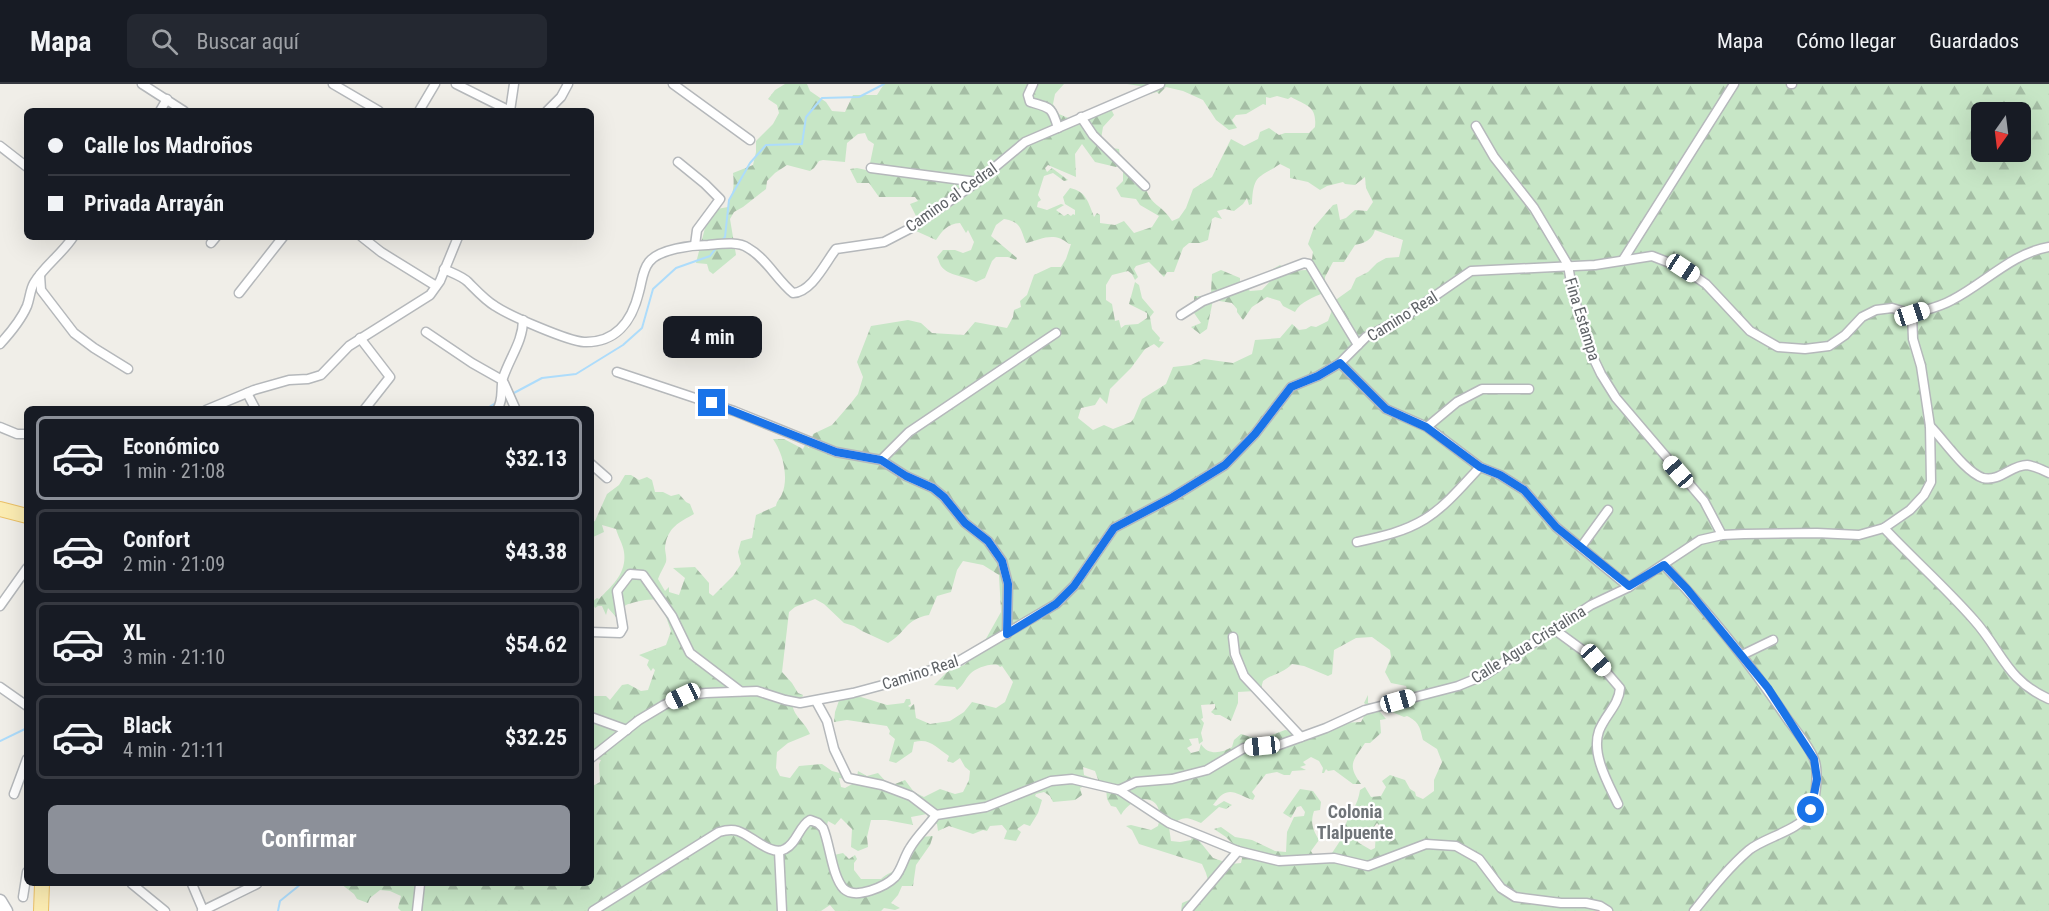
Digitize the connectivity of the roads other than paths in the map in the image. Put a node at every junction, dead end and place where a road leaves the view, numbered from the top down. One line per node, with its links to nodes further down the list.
1 (142, 84): 11 (street)
2 (333, 84): 14 (street)
3 (435, 84): 15 (street)
4 (456, 84): 16 (street)
5 (514, 84): 17 (street)
6 (568, 84): 18 (street)
7 (673, 84): 22 (street)
8 (1033, 84): 21 (street)
9 (1160, 84): 19 (street, Camino al Cedral)
10 (1734, 84): 35 (street)
11 (167, 99): 12 (street); 13 (street)
12 (162, 108)
13 (180, 108)
14 (374, 108)
15 (421, 108)
16 (504, 108)
17 (510, 108)
18 (550, 108)
19 (1081, 117): 21 (street, Camino al Cedral); 28 (street)
20 (1476, 126): 36 (street, Fina Estampa)
21 (1058, 128): 27 (street, Camino al Cedral)
22 (750, 140)
23 (0, 146): 25 (street)
24 (678, 162): 33 (street)
25 (24, 165)
26 (871, 168): 27 (street)
27 (977, 182): 33 (street, Camino al Cedral)
28 (1145, 186)
29 (71, 240): 38 (street)
30 (281, 240): 40 (street)
31 (366, 240): 39 (street)
32 (457, 240): 37 (street)
33 (695, 245): 43 (street, Camino al Cedral)
34 (2049, 247): 41 (street)
35 (1623, 260): 36 (street, Camino Real); 41 (street, Camino Real)
36 (1568, 265): 48 (street, Camino Real); 72 (street, Fina Estampa)
37 (444, 269): 39 (street); 43 (street, Camino al Cedral)
38 (40, 275): 47 (street); 50 (street)
39 (436, 286): 46 (street)
40 (239, 293)
41 (1912, 314): 59 (street, Calle Agua Cristalina)
42 (1181, 315): 48 (street)
43 (523, 320): 52 (street)
44 (426, 332): 52 (street)
45 (1056, 333): 63 (street)
46 (360, 339): 54 (street); 58 (street)
47 (0, 344)
48 (1358, 345): 49 (street, Camino Real)
49 (1340, 363): 61 (street); 81 (street, Camino Real)
50 (128, 369)
51 (617, 372): 63 (street)
52 (502, 380): 55 (street)
53 (1529, 389): 61 (street)
54 (247, 393): 56 (street); 57 (street)
55 (504, 400)
56 (216, 406)
57 (254, 406)
58 (367, 406)
59 (1930, 426): 66 (street); 71 (street, Calle Agua Cristalina)
60 (0, 427): 62 (street)
61 (1426, 427): 65 (street)
62 (24, 434)
63 (881, 460): 81 (street)
64 (594, 467): 67 (street)
65 (1480, 467): 73 (street); 74 (street)
66 (2049, 473)
67 (607, 478)
68 (0, 508): 70 (main road)
69 (1608, 510): 74 (street)
70 (24, 515)
71 (1884, 528): 72 (street, Calle Agua Cristalina); 87 (street)
72 (1722, 535): 75 (street, Calle Agua Cristalina)
73 (1357, 542)
74 (1581, 547): 77 (street)
75 (1664, 565): 77 (street, Calle Agua Cristalina); 84 (street)
76 (24, 572): 78 (street)
77 (1629, 586): 79 (street, Calle Agua Cristalina)
78 (0, 606)
79 (1555, 630): 92 (street, Calle Agua Cristalina); 97 (street)
80 (594, 632): 86 (street)
81 (1007, 634): 88 (street, Camino Real)
82 (1233, 637): 92 (street)
83 (1773, 640): 84 (street)
84 (1742, 655): 120 (street)
85 (0, 687): 89 (street)
86 (740, 691): 88 (street, Camino Real); 91 (street, Camino Real)
87 (2049, 699)
88 (816, 701): 98 (street)
89 (24, 704)
90 (594, 718): 91 (street)
91 (627, 730): 93 (street, Camino Real)
92 (1301, 736): 95 (street, Calle Agua Cristalina)
93 (594, 756)
94 (24, 767): 96 (street)
95 (1119, 790): 98 (street); 100 (street)
96 (14, 794)
97 (1618, 804)
98 (936, 815): 99 (street)
99 (779, 851): 116 (street); 117 (street)
100 (1238, 851): 118 (street); 119 (street)
101 (25, 886): 107 (street)
102 (42, 886): 111 (main road)
103 (134, 886): 112 (street)
104 (193, 886): 113 (street)
105 (253, 886): 109 (street)
106 (420, 886): 115 (street)
107 (23, 897)
108 (0, 901): 110 (street)
109 (213, 904): 113 (street); 114 (street)
110 (6, 911)
111 (41, 911)
112 (165, 911)
113 (202, 911)
114 (223, 911)
115 (417, 911)
116 (593, 911)
117 (782, 911)
118 (1186, 911)
119 (1608, 911)
120 (1694, 911)

